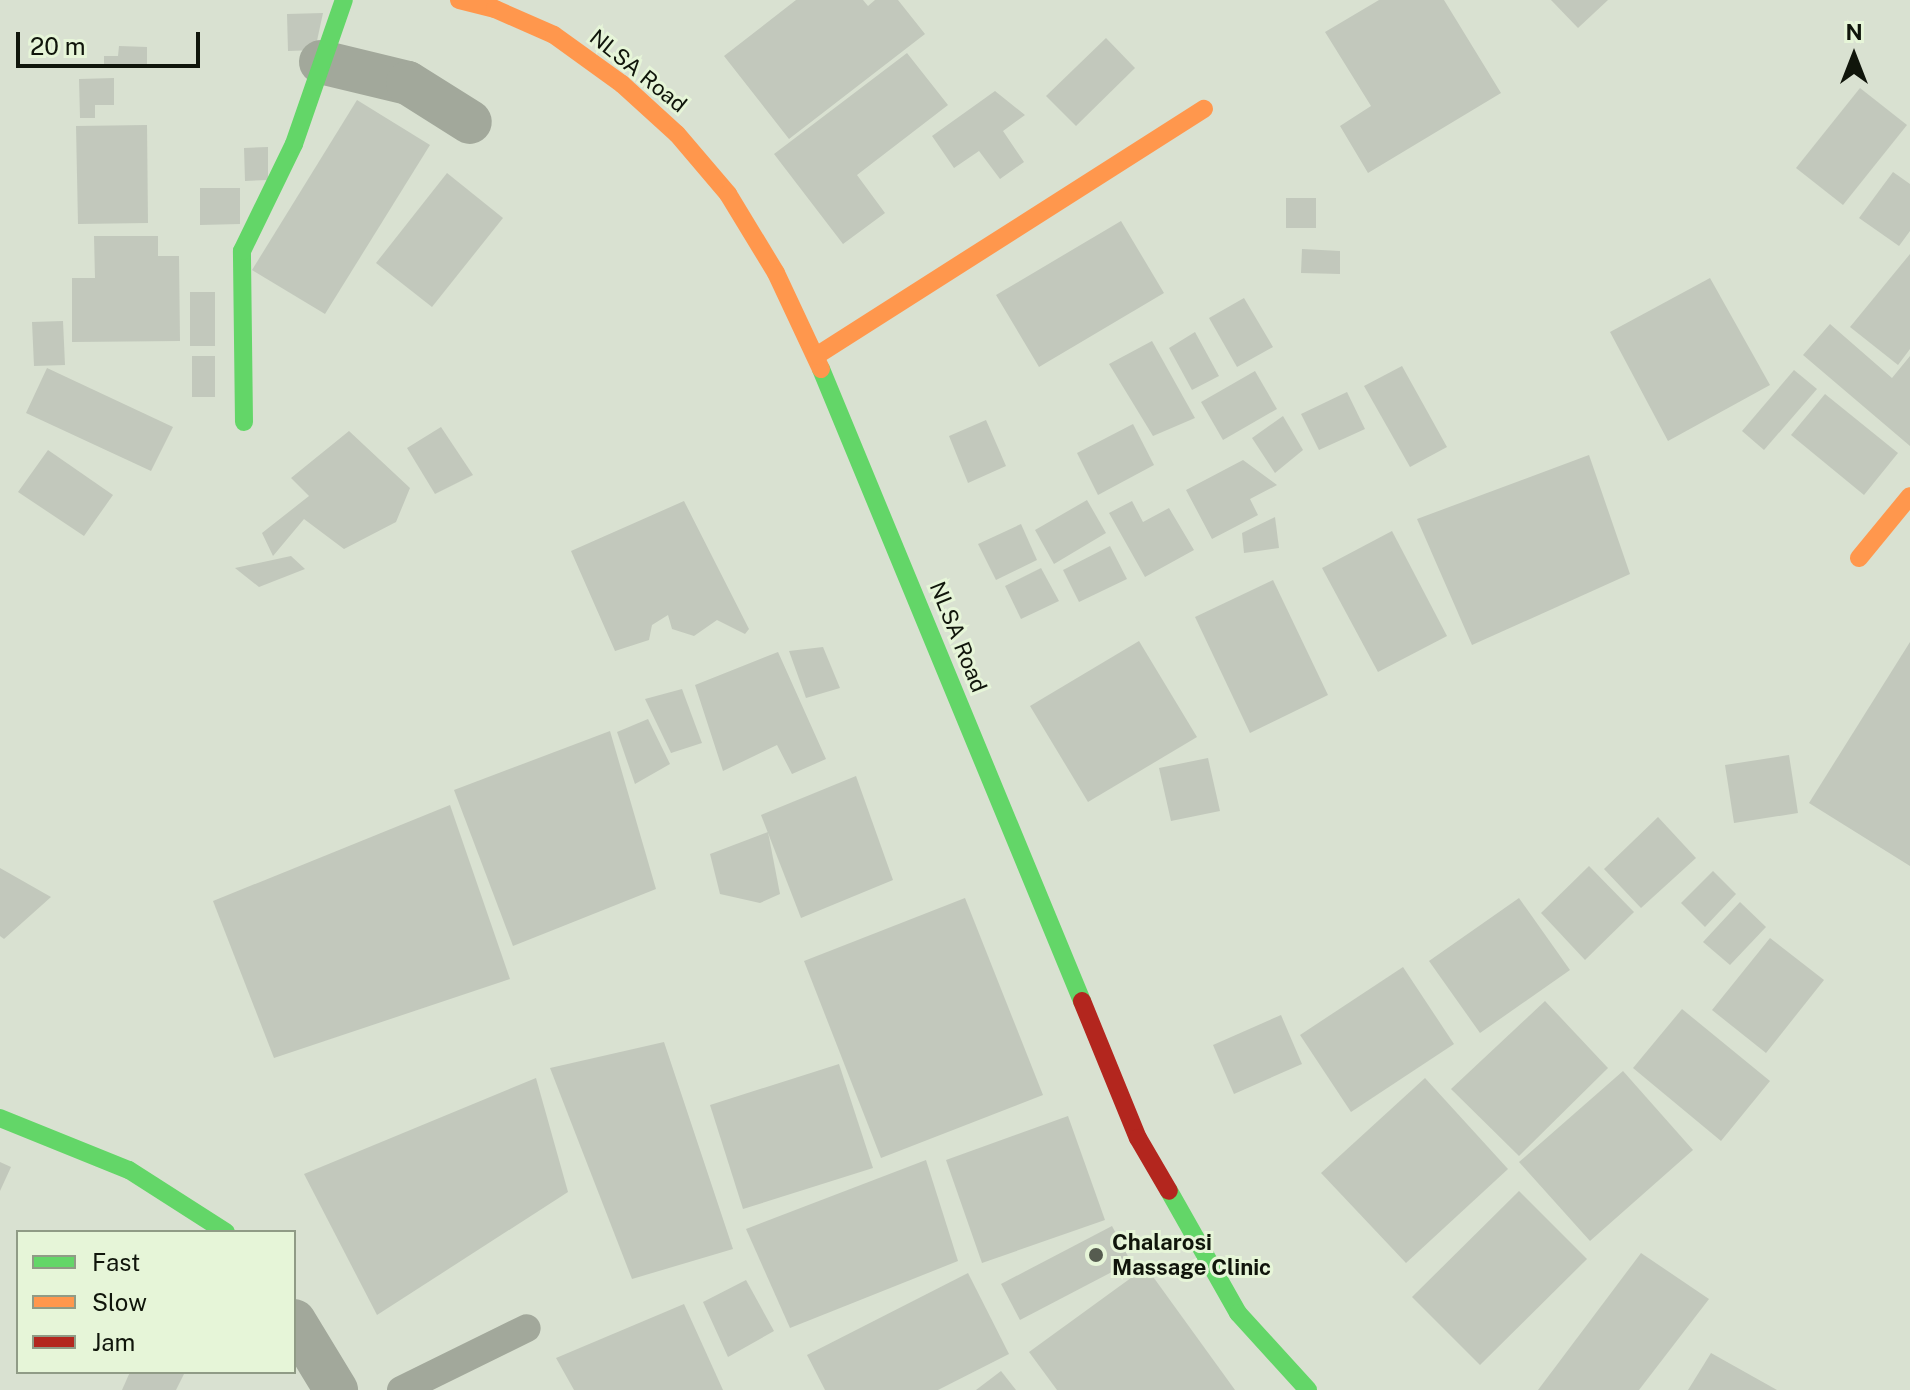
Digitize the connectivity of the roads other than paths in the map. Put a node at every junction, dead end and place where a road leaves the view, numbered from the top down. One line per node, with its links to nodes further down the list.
1 (344, 0): 3 (main road)
2 (459, 0): 6 (main road, NLSA Road)
3 (321, 62): 5 (street); 7 (main road)
4 (1204, 109): 6 (main road)
5 (470, 122)
6 (816, 356): 16 (main road, NLSA Road)
7 (244, 422)
8 (1910, 496): 9 (main road)
9 (1859, 558)
10 (0, 1118): 11 (main road)
11 (223, 1230)
12 (296, 1324): 14 (street)
13 (527, 1328): 15 (lane)
14 (336, 1390)
15 (401, 1390)
16 (1308, 1390)

